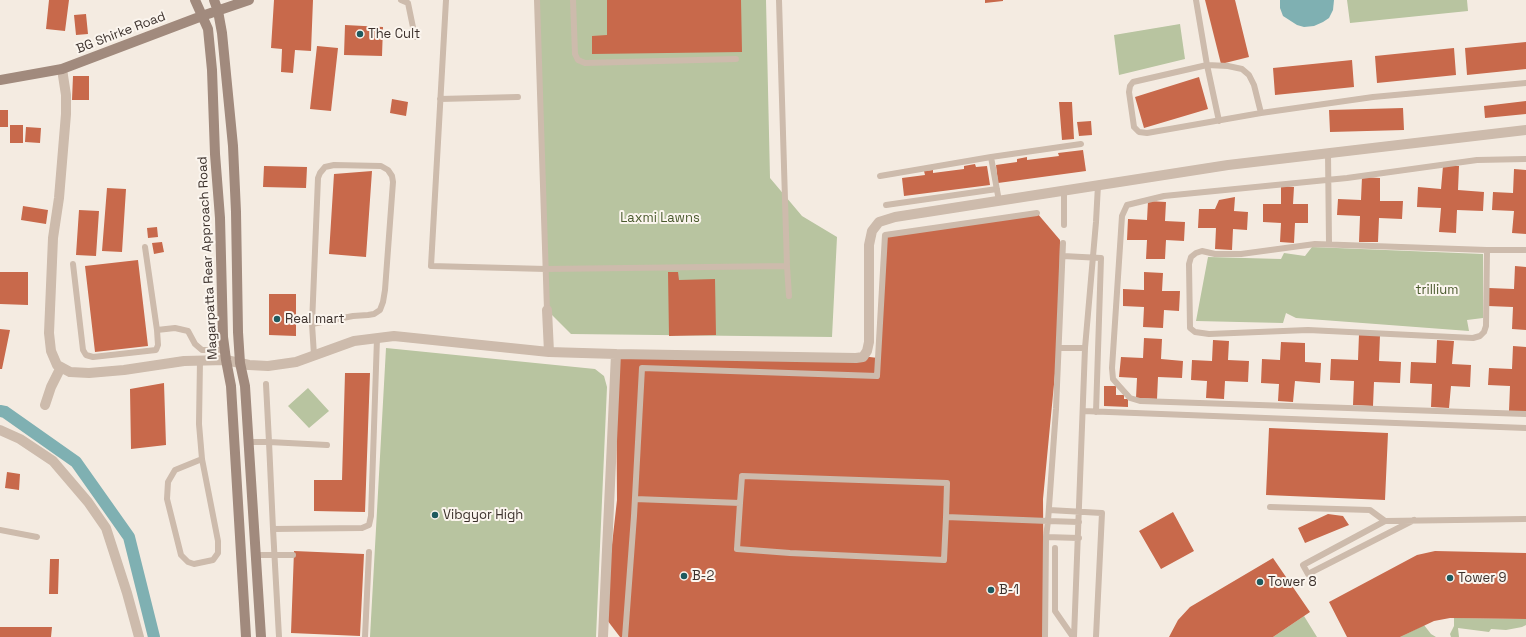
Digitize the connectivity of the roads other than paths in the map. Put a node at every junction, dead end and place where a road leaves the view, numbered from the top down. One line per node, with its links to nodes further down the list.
1 (195, 0): 11 (street, Magarpatta Rear Approach Road)
2 (214, 0): 10 (street, Magarpatta Rear Approach Road)
3 (249, 0): 10 (street, BG Shirke Road)
4 (401, 0): 12 (lane)
5 (446, 0): 19 (lane)
6 (537, 0): 45 (lane)
7 (573, 0): 13 (lane)
8 (779, 0): 44 (lane)
9 (1196, 0): 14 (lane)
10 (218, 11): 11 (street, BG Shirke Road); 58 (street, Magarpatta Rear Approach Road)
11 (202, 16): 15 (street, BG Shirke Road); 55 (street, Magarpatta Rear Approach Road)
12 (415, 37)
13 (736, 59)
14 (1207, 66): 20 (lane); 21 (lane); 21 (lane)
15 (62, 69): 16 (street, BG Shirke Road); 59 (street)
16 (0, 80)
17 (1526, 83): 20 (lane)
18 (518, 97): 19 (lane)
19 (440, 99): 45 (lane)
20 (1261, 113): 21 (lane)
21 (1219, 120)
22 (1526, 130): 24 (street)
23 (1081, 144): 25 (lane)
24 (1328, 153): 28 (lane); 29 (street)
25 (991, 158): 27 (lane); 30 (lane)
26 (1526, 160): 28 (lane)
27 (880, 176)
28 (1328, 179): 37 (lane); 64 (lane)
29 (1098, 185): 31 (street); 42 (lane)
30 (997, 189): 32 (lane); 33 (lane)
31 (1064, 191): 32 (street); 35 (lane)
32 (999, 201): 54 (street)
33 (886, 205)
34 (1037, 213): 71 (lane)
35 (1064, 225)
36 (1063, 243): 41 (lane)
37 (1330, 244): 39 (lane); 39 (lane)
38 (144, 247): 49 (lane)
39 (1487, 250): 40 (lane)
40 (1526, 250)
41 (1063, 256): 42 (lane); 51 (lane)
42 (1092, 258): 52 (lane); 63 (lane)
43 (73, 264): 49 (lane)
44 (787, 266): 45 (lane); 46 (lane)
45 (546, 269): 47 (lane)
46 (789, 296)
47 (547, 310): 53 (street)
48 (312, 324): 48 (lane); 56 (lane)
49 (157, 330): 55 (lane)
50 (377, 338): 53 (street); 56 (street); 82 (lane)
51 (1058, 348): 52 (lane); 74 (lane)
52 (1085, 348): 62 (lane)
53 (549, 352): 54 (street)
54 (616, 354): 97 (street)
55 (225, 355): 57 (street); 58 (street); 93 (street, Magarpatta Rear Approach Road)
56 (314, 355): 58 (street)
57 (200, 360): 59 (street); 70 (lane)
58 (240, 363): 67 (street, Magarpatta Rear Approach Road)
59 (61, 367): 61 (street)
60 (266, 384): 68 (lane)
61 (45, 405)
62 (1082, 411): 63 (lane); 75 (lane)
63 (1096, 412): 65 (lane)
64 (1526, 414)
65 (1526, 428)
66 (0, 430): 92 (street)
67 (248, 442): 68 (lane); 91 (street, Magarpatta Rear Approach Road)
68 (269, 442): 69 (lane); 82 (lane)
69 (327, 445)
70 (202, 459): 70 (lane)
71 (635, 500): 72 (lane); 98 (lane)
72 (740, 503): 76 (lane); 76 (lane)
73 (1270, 507): 79 (lane)
74 (1049, 510): 75 (lane); 78 (lane)
75 (1079, 512): 81 (lane); 101 (lane)
76 (946, 517): 78 (lane)
77 (1526, 519): 80 (lane)
78 (1048, 520): 81 (lane); 85 (lane)
79 (1385, 520): 80 (lane); 80 (lane)
80 (1414, 520)
81 (1079, 522): 86 (lane)
82 (273, 529): 89 (lane)
83 (0, 530): 84 (lane)
84 (37, 537)
85 (1046, 537): 86 (lane); 99 (lane)
86 (1079, 538): 100 (lane)
87 (1055, 548): 100 (lane)
88 (369, 552): 96 (lane)
89 (275, 554): 90 (lane); 91 (lane); 95 (lane)
90 (293, 554)
91 (256, 555): 94 (street, Magarpatta Rear Approach Road)
92 (139, 637)
93 (246, 637)
94 (261, 637)
95 (279, 637)
96 (365, 637)
97 (603, 637)
98 (625, 637)
99 (1045, 637)
100 (1074, 637)
101 (1096, 637)

